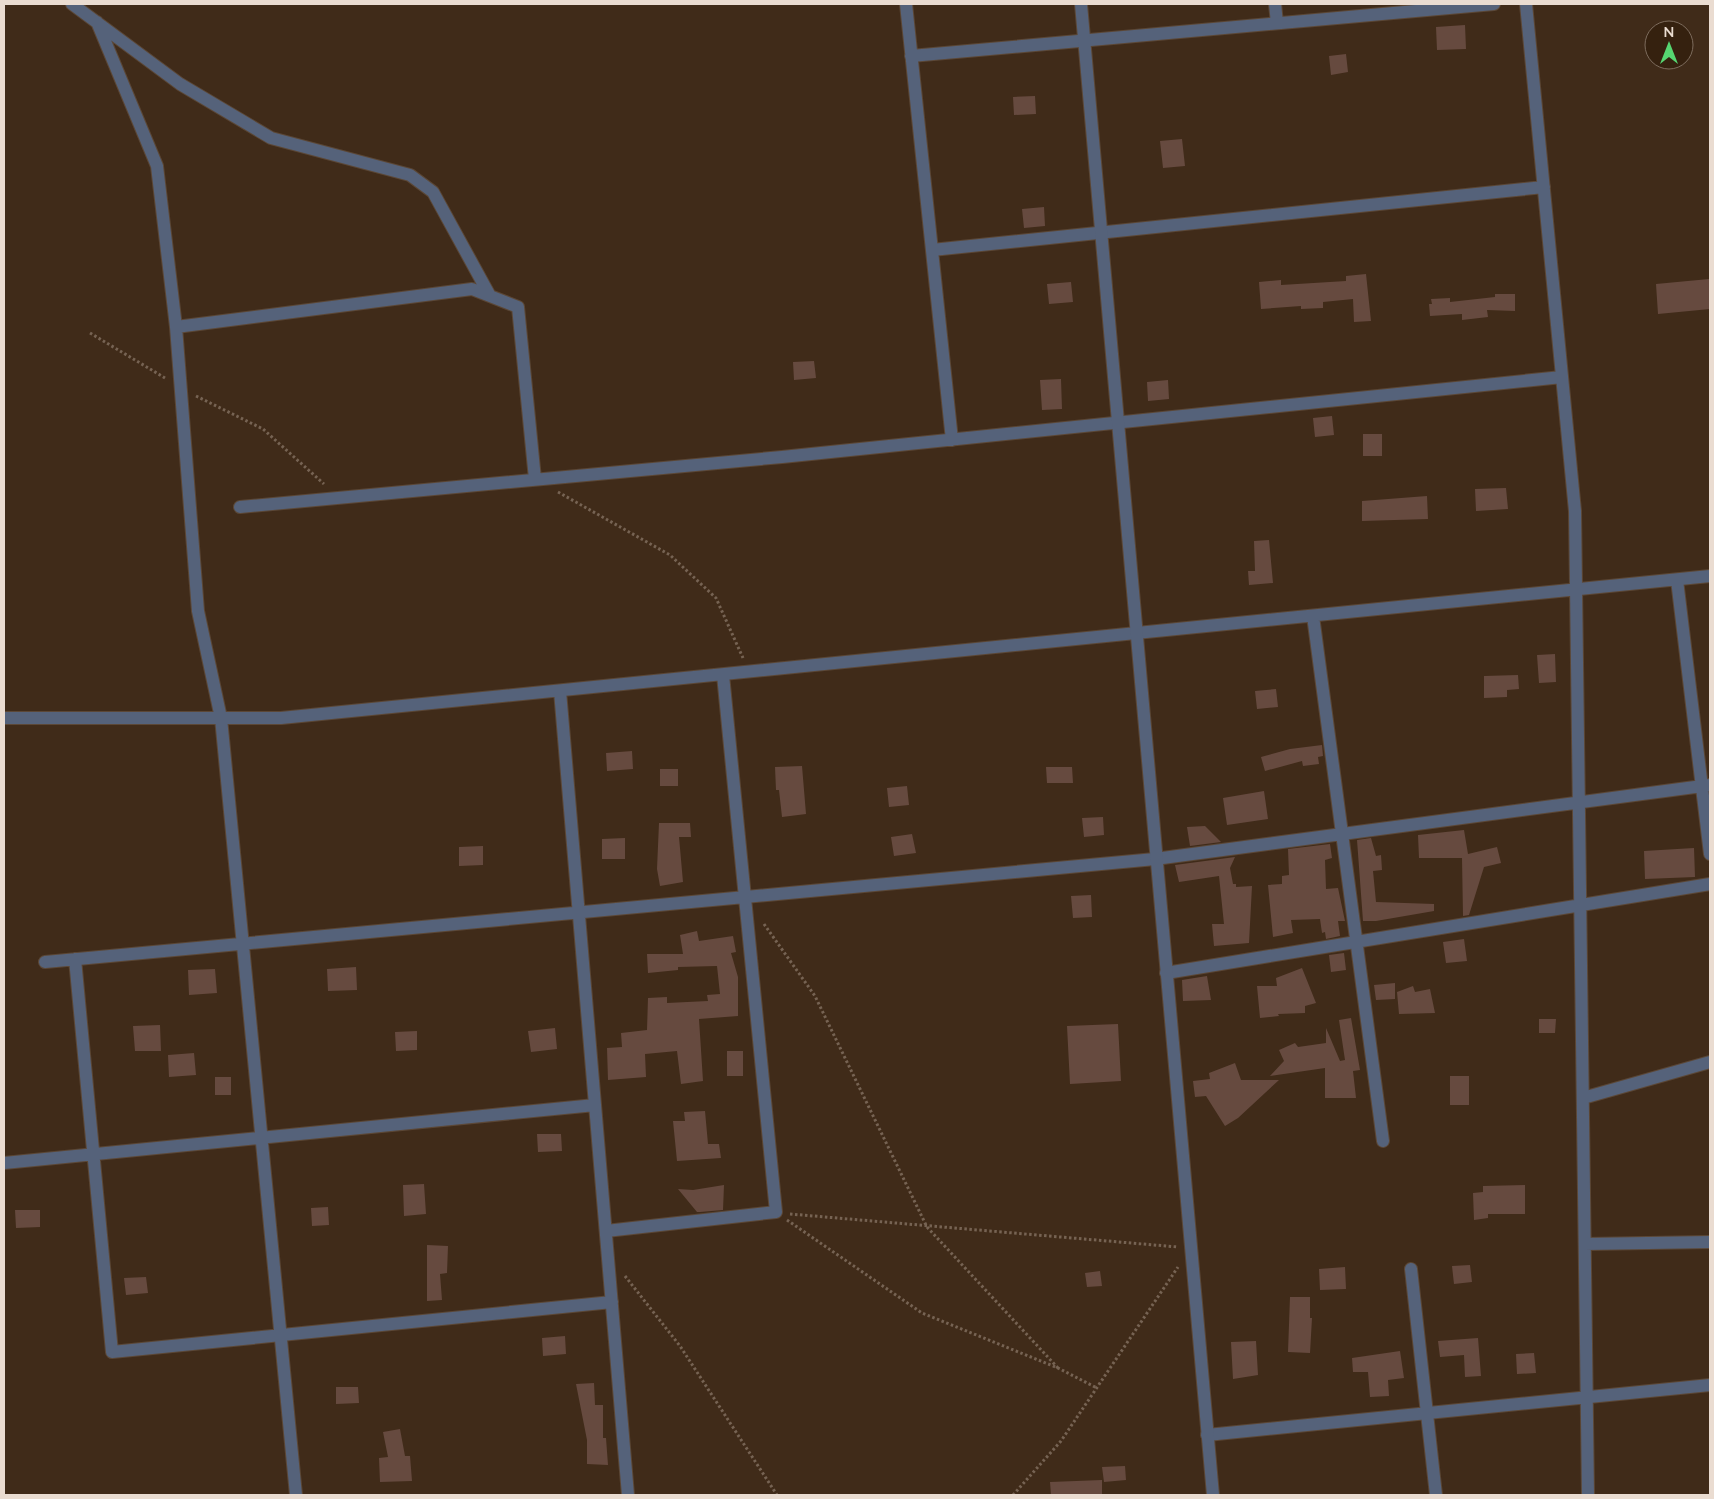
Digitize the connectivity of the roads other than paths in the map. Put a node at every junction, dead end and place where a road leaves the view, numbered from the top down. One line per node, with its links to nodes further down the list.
1 (72, 4): 8 (street)
2 (906, 4): 11 (street)
3 (1081, 4): 10 (street)
4 (1275, 4): 9 (street)
5 (1494, 4): 7 (street)
6 (1526, 4): 12 (street)
7 (1473, 5): 9 (street)
8 (98, 22): 15 (street); 16 (street)
9 (1277, 23): 10 (street)
10 (1085, 40): 11 (street); 13 (street)
11 (912, 56): 14 (street)
12 (1544, 187): 13 (street); 17 (street)
13 (1101, 233): 14 (street); 18 (street)
14 (932, 250): 19 (street)
15 (490, 296): 16 (street); 20 (street)
16 (176, 327): 30 (street)
17 (1562, 377): 18 (street); 24 (street)
18 (1117, 422): 19 (street); 26 (street)
19 (952, 440): 20 (street)
20 (535, 480): 21 (street)
21 (240, 507)
22 (1710, 576): 23 (street)
23 (1677, 580): 24 (street); 31 (street)
24 (1576, 590): 25 (street); 32 (street)
25 (1313, 616): 26 (street); 33 (street)
26 (1135, 634): 27 (street); 35 (street)
27 (722, 675): 28 (street); 37 (street)
28 (560, 691): 30 (street); 39 (street)
29 (4, 718): 30 (street)
30 (221, 718): 41 (street)
31 (1706, 786): 32 (street); 34 (street)
32 (1579, 802): 33 (street); 38 (street)
33 (1342, 834): 35 (street); 40 (street)
34 (1710, 854)
35 (1155, 859): 37 (street); 44 (street)
36 (1710, 884): 38 (street)
37 (744, 897): 39 (street); 52 (street)
38 (1580, 905): 40 (street); 46 (street)
39 (579, 912): 41 (street); 47 (street)
40 (1356, 942): 44 (street); 49 (street)
41 (243, 944): 42 (street); 48 (street)
42 (75, 959): 43 (street); 50 (street)
43 (45, 962)
44 (1166, 973): 61 (street)
45 (1710, 1062): 46 (street)
46 (1583, 1098): 54 (street)
47 (595, 1105): 48 (street); 52 (street)
48 (262, 1137): 50 (street); 57 (street)
49 (1383, 1141)
50 (93, 1154): 51 (street); 57 (street)
51 (4, 1163)
52 (606, 1231): 56 (street)
53 (1710, 1242): 54 (street)
54 (1585, 1244): 59 (street)
55 (1411, 1269): 60 (street)
56 (612, 1302): 57 (street); 63 (street)
57 (281, 1335): 62 (street)
58 (1710, 1385): 59 (street)
59 (1586, 1397): 60 (street); 66 (street)
60 (1427, 1413): 61 (street); 65 (street)
61 (1208, 1435): 64 (street)
62 (296, 1495)
63 (628, 1495)
64 (1213, 1495)
65 (1436, 1495)
66 (1588, 1495)

